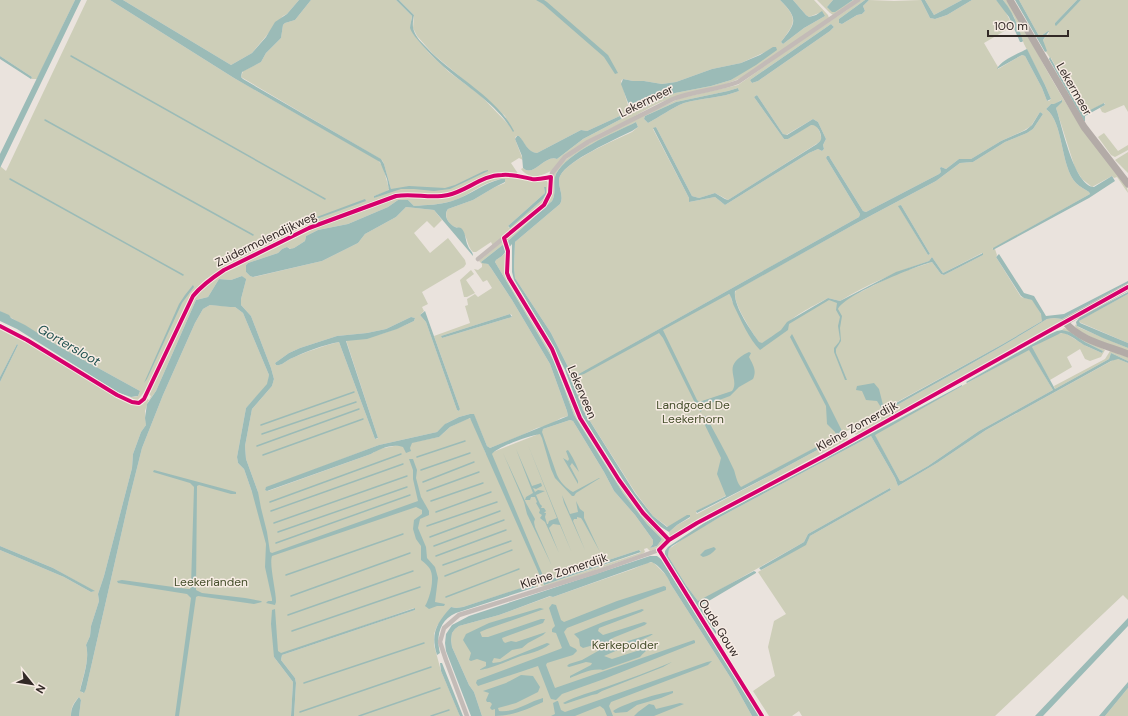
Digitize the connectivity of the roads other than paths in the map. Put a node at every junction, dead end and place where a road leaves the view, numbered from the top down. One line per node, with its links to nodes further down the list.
1 (858, 0): 3 (street, Lekermeer)
2 (1010, 0): 4 (street, Lekermeer)
3 (550, 177): 5 (street); 9 (street, Zuidermolendijkweg)
4 (1128, 184)
5 (478, 259)
6 (1128, 287): 7 (street)
7 (1065, 322): 8 (street); 10 (street, Kleine Zomerdijk)
8 (1128, 354)
9 (147, 393)
10 (659, 550): 11 (street, Kleine Zomerdijk); 12 (street, Oude Gouw)
11 (467, 716)
12 (762, 716)

